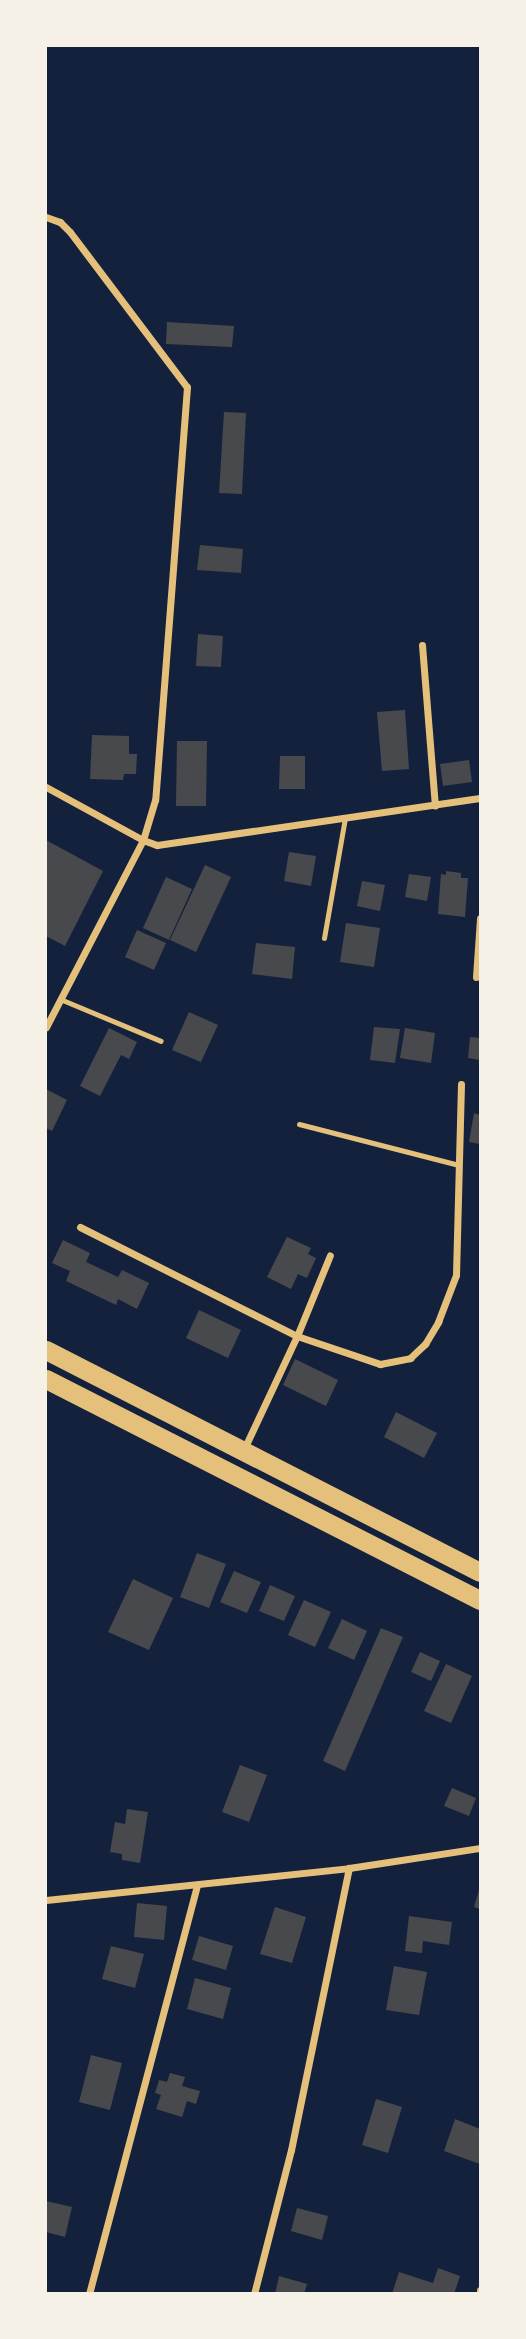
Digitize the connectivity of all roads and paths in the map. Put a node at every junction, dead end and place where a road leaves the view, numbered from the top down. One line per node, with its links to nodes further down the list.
1 (46, 217): 7 (street)
2 (422, 645): 5 (street)
3 (46, 787): 7 (street)
4 (481, 798): 5 (street)
5 (435, 805): 6 (street)
6 (345, 818): 7 (street); 9 (lane)
7 (143, 840): 11 (street)
8 (481, 918): 10 (street)
9 (324, 938)
10 (476, 977)
11 (60, 999): 12 (street); 13 (lane)
12 (46, 1027)
13 (161, 1041)
14 (461, 1084): 16 (street)
15 (299, 1124): 16 (lane)
16 (459, 1165): 19 (street)
17 (80, 1227): 19 (street)
18 (330, 1255): 19 (street)
19 (297, 1336): 22 (street)
20 (46, 1350): 22 (highway)
21 (46, 1379): 24 (highway)
22 (244, 1451): 23 (highway)
23 (481, 1572)
24 (481, 1600)
25 (481, 1848): 26 (street)
26 (349, 1868): 27 (street); 30 (street)
27 (197, 1885): 28 (street); 29 (street)
28 (46, 1900)
29 (89, 2294)
30 (254, 2294)

